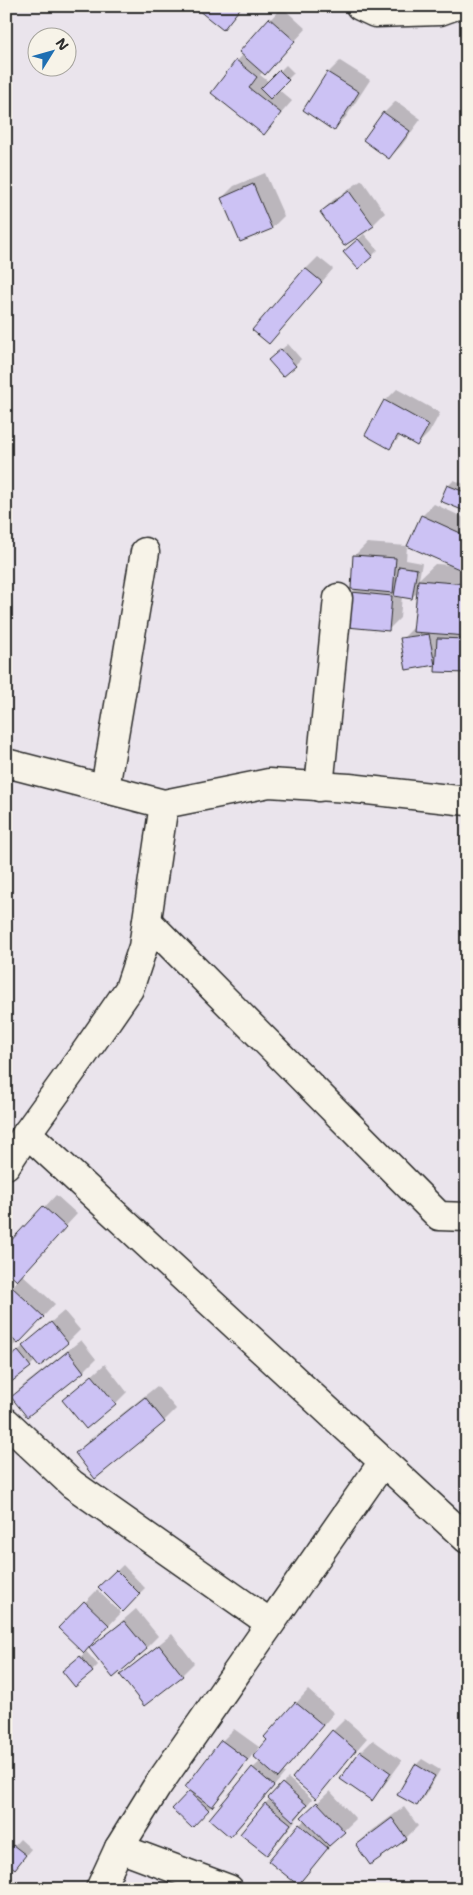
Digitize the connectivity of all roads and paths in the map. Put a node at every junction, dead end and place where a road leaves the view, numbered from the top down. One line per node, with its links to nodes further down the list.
1 (360, 6): 2 (street)
2 (454, 6)
3 (145, 552): 7 (street)
4 (338, 598): 6 (street)
5 (6, 763): 7 (street)
6 (319, 786): 8 (street); 9 (street)
7 (105, 788): 9 (street)
8 (467, 801)
9 (164, 804): 10 (street)
10 (147, 921): 11 (street); 13 (street)
11 (27, 1132): 12 (street); 15 (street)
12 (6, 1165)
13 (467, 1217)
14 (6, 1422): 17 (street)
15 (383, 1462): 16 (street); 17 (street)
16 (467, 1539)
17 (270, 1623): 18 (street)
18 (119, 1848): 19 (street); 20 (street)
19 (100, 1889)
20 (229, 1889)

